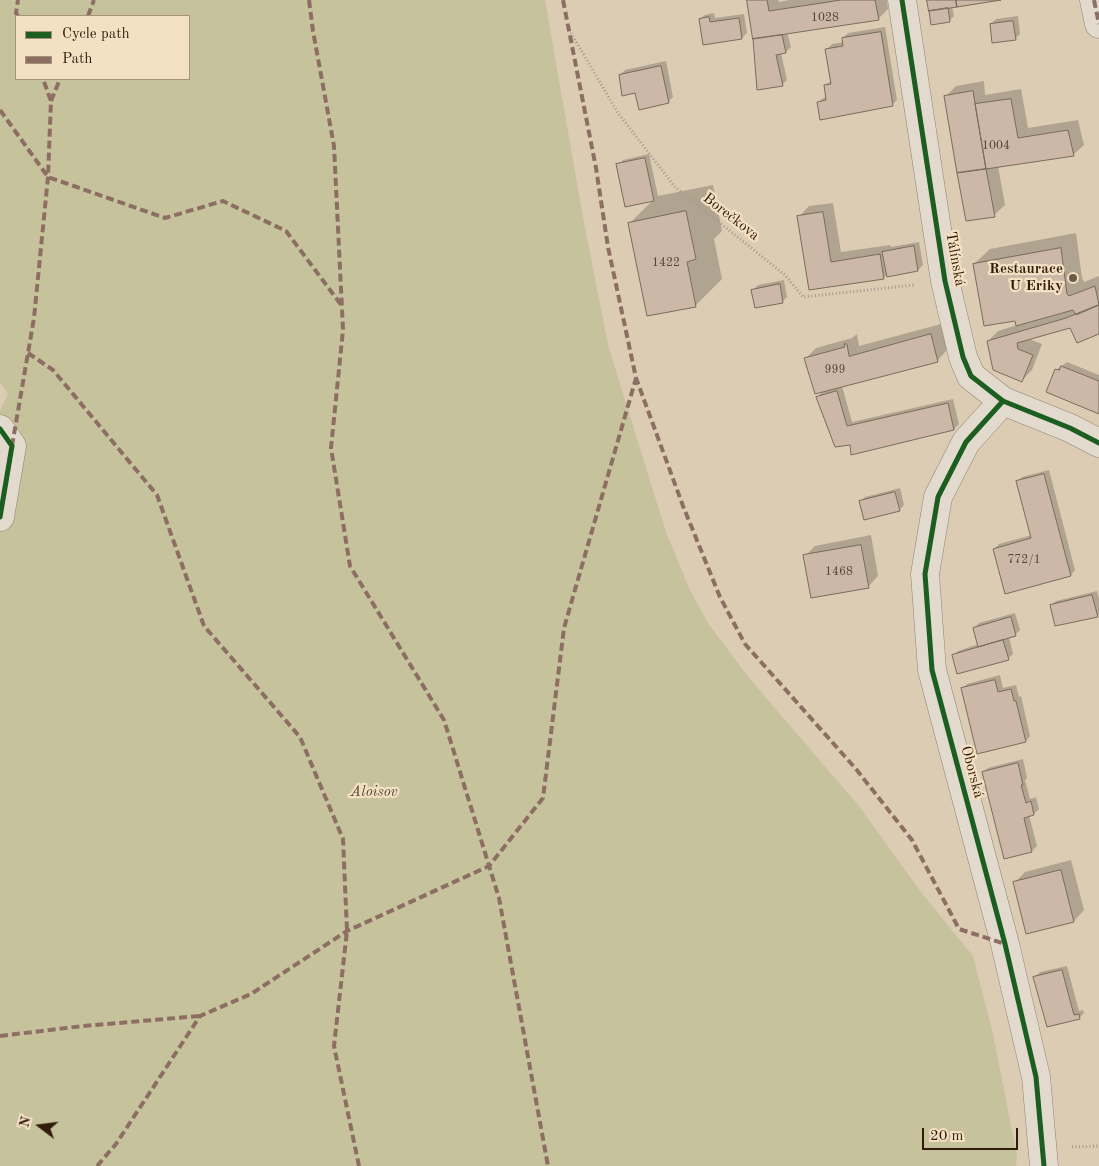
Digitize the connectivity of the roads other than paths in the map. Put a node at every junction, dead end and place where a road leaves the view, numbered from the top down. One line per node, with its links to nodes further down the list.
1 (902, 0): 4 (street, Tálínská)
2 (1094, 0): 3 (street)
3 (1099, 24)
4 (1003, 402): 6 (street, Tálínská); 8 (street, Oborská)
5 (6, 438): 7 (street)
6 (1099, 443)
7 (0, 517)
8 (1044, 1166)

